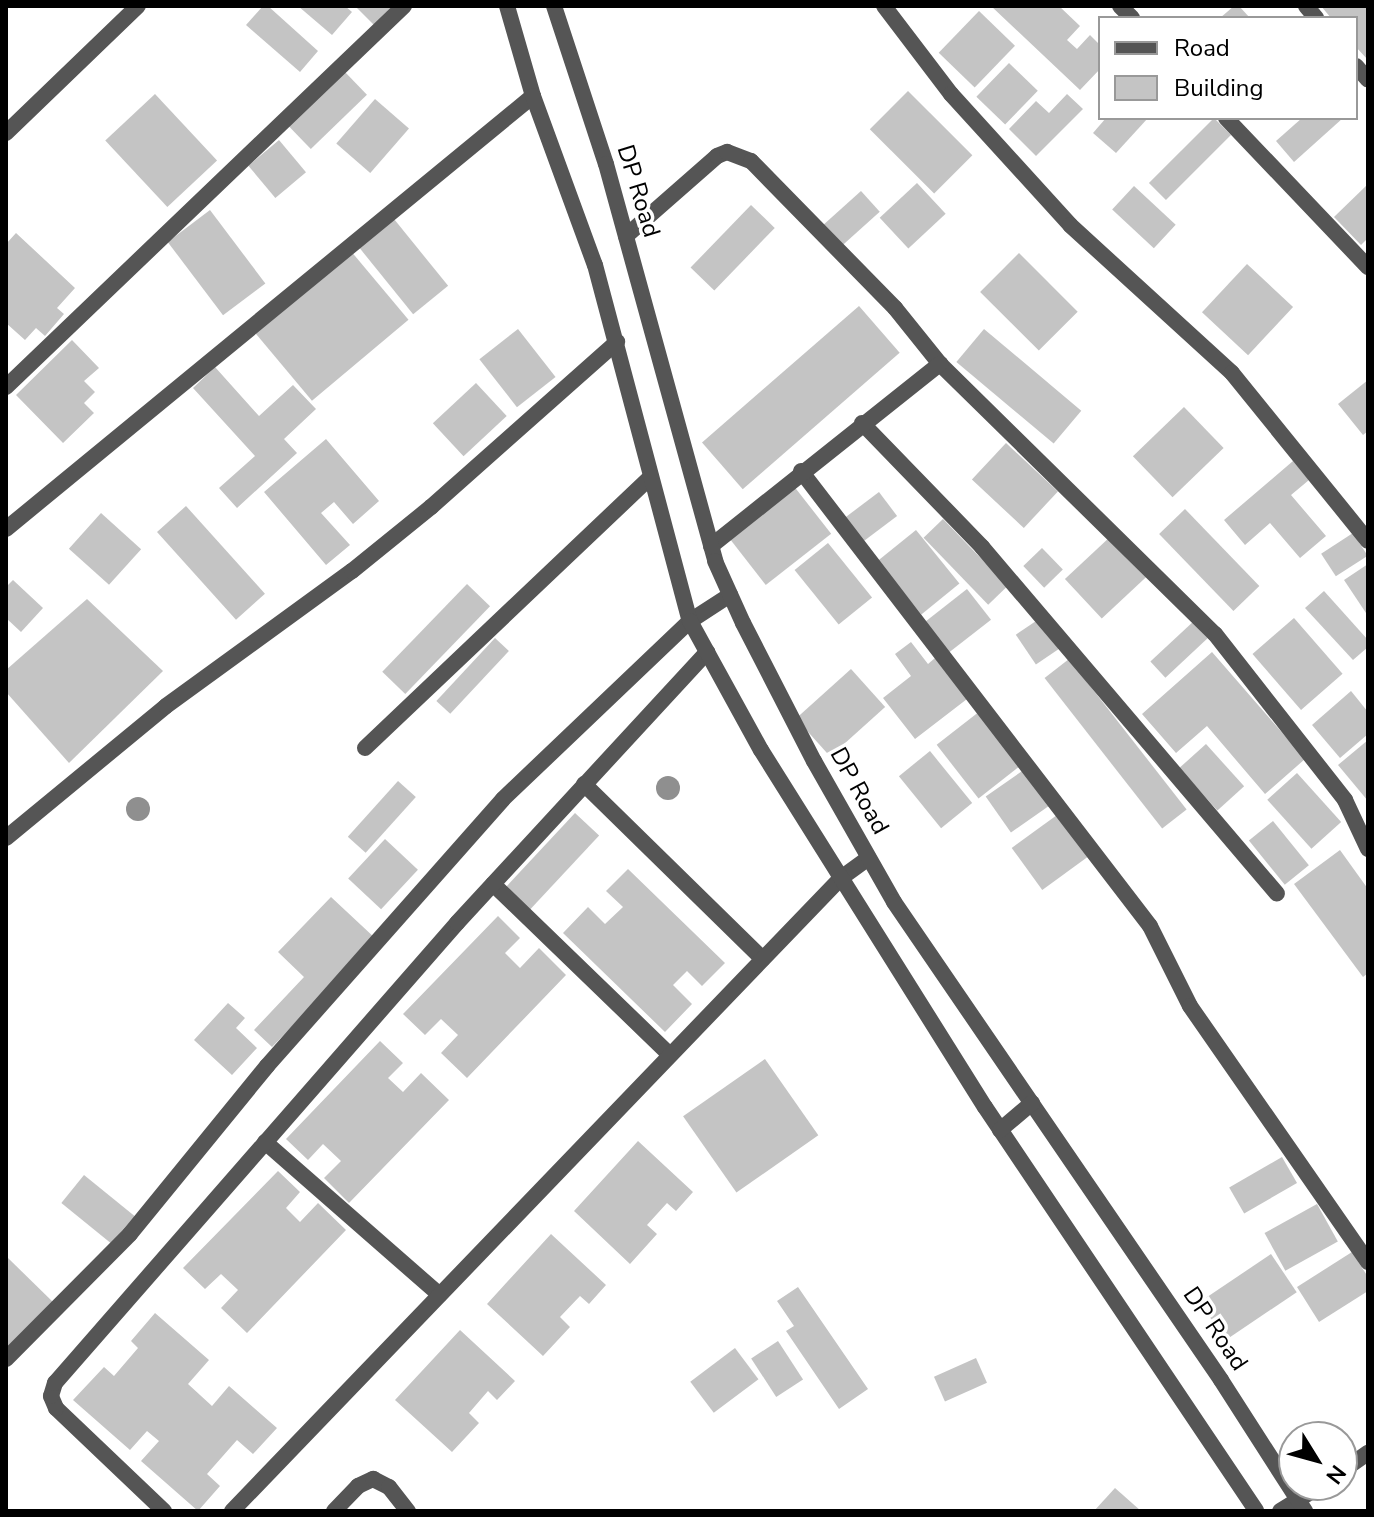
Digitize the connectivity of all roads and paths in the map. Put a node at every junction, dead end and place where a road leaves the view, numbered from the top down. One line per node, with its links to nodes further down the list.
1 (138, 6): 8 (street)
2 (404, 6): 13 (street)
3 (507, 6): 6 (street)
4 (554, 6): 9 (street, DP Road)
5 (884, 6): 18 (street)
6 (533, 96): 11 (street); 17 (street)
7 (1228, 120): 10 (street)
8 (6, 133)
9 (626, 236): 12 (street); 19 (street, DP Road)
10 (1368, 267)
11 (617, 342): 16 (street); 25 (street)
12 (940, 364): 14 (street); 26 (street)
13 (6, 387)
14 (862, 423): 15 (street); 30 (street)
15 (801, 471): 19 (street); 36 (street)
16 (651, 477): 21 (street); 23 (street)
17 (6, 529)
18 (1368, 541)
19 (711, 546): 20 (street, DP Road)
20 (730, 595): 21 (street); 27 (street, DP Road)
21 (690, 621): 22 (street); 38 (street)
22 (707, 652): 24 (street); 28 (street)
23 (365, 748)
24 (584, 784): 29 (street); 31 (street)
25 (6, 838)
26 (1368, 849)
27 (869, 858): 28 (street); 33 (street, DP Road)
28 (841, 878): 31 (street); 34 (street)
29 (493, 884): 32 (street); 35 (street)
30 (1277, 894)
31 (763, 959): 32 (street)
32 (670, 1055): 37 (street)
33 (1032, 1103): 34 (street); 39 (street, DP Road)
34 (1000, 1130): 44 (street)
35 (265, 1142): 37 (street); 40 (street)
36 (1368, 1262)
37 (440, 1295): 41 (street)
38 (6, 1359)
39 (1302, 1506): 45 (street)
40 (164, 1511)
41 (232, 1511)
42 (334, 1511): 43 (street)
43 (408, 1511)
44 (1256, 1511)
45 (1280, 1511)

